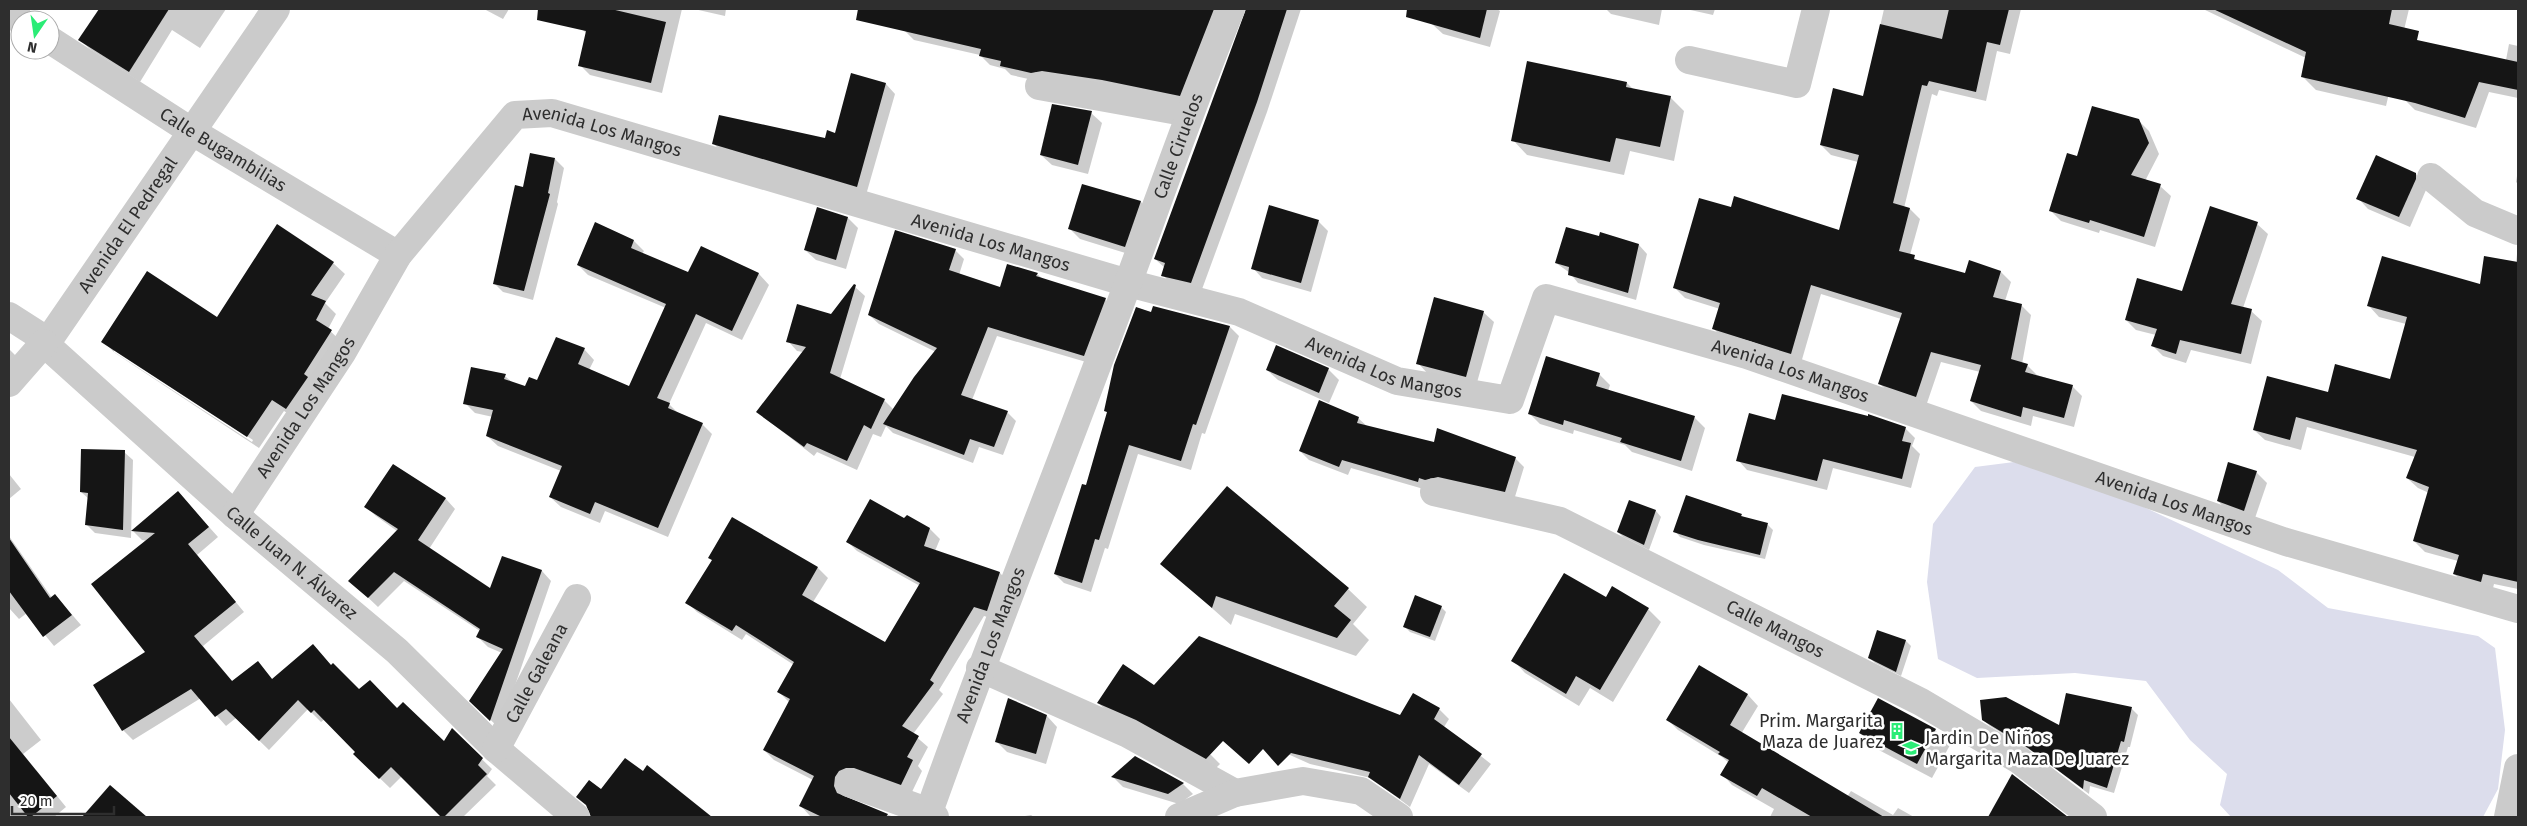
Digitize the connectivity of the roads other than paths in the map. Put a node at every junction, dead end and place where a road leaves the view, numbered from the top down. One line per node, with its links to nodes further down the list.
1 (276, 9): 8 (street, Avenida El Pedregal)
2 (1231, 9): 7 (street, Calle Ciruelos)
3 (1816, 9): 5 (street)
4 (60, 46): 8 (street, Calle Bugambilias)
5 (1689, 60)
6 (1039, 86): 7 (street)
7 (1188, 113): 12 (street, Calle Ciruelos)
8 (191, 131): 11 (street, Calle Bugambilias); 14 (street, Avenida El Pedregal)
9 (2431, 177): 10 (street)
10 (2518, 231)
11 (398, 255): 12 (street, Avenida Los Mangos); 17 (street, Avenida Los Mangos)
12 (1128, 283): 19 (street, Avenida Los Mangos); 20 (street, Avenida Los Mangos)
13 (9, 316): 14 (street, Calle Juan N. Álvarez)
14 (46, 342): 15 (street, Avenida El Pedregal); 17 (street, Calle Juan N. Álvarez)
15 (9, 383)
16 (1434, 492): 29 (street, Calle Mangos)
17 (235, 515): 21 (street, Calle Juan N. Álvarez)
18 (577, 598): 21 (street, Calle Galeana)
19 (2518, 609)
20 (980, 668): 24 (street); 25 (street, Avenida Los Mangos)
21 (496, 749): 26 (street, Calle Juan N. Álvarez)
22 (2518, 768): 30 (street)
23 (849, 783): 25 (street, Avenida Los Mangos)
24 (1235, 793): 27 (street); 28 (street)
25 (932, 814)
26 (576, 817)
27 (1179, 817)
28 (1399, 817)
29 (2093, 817)
30 (2508, 817)

